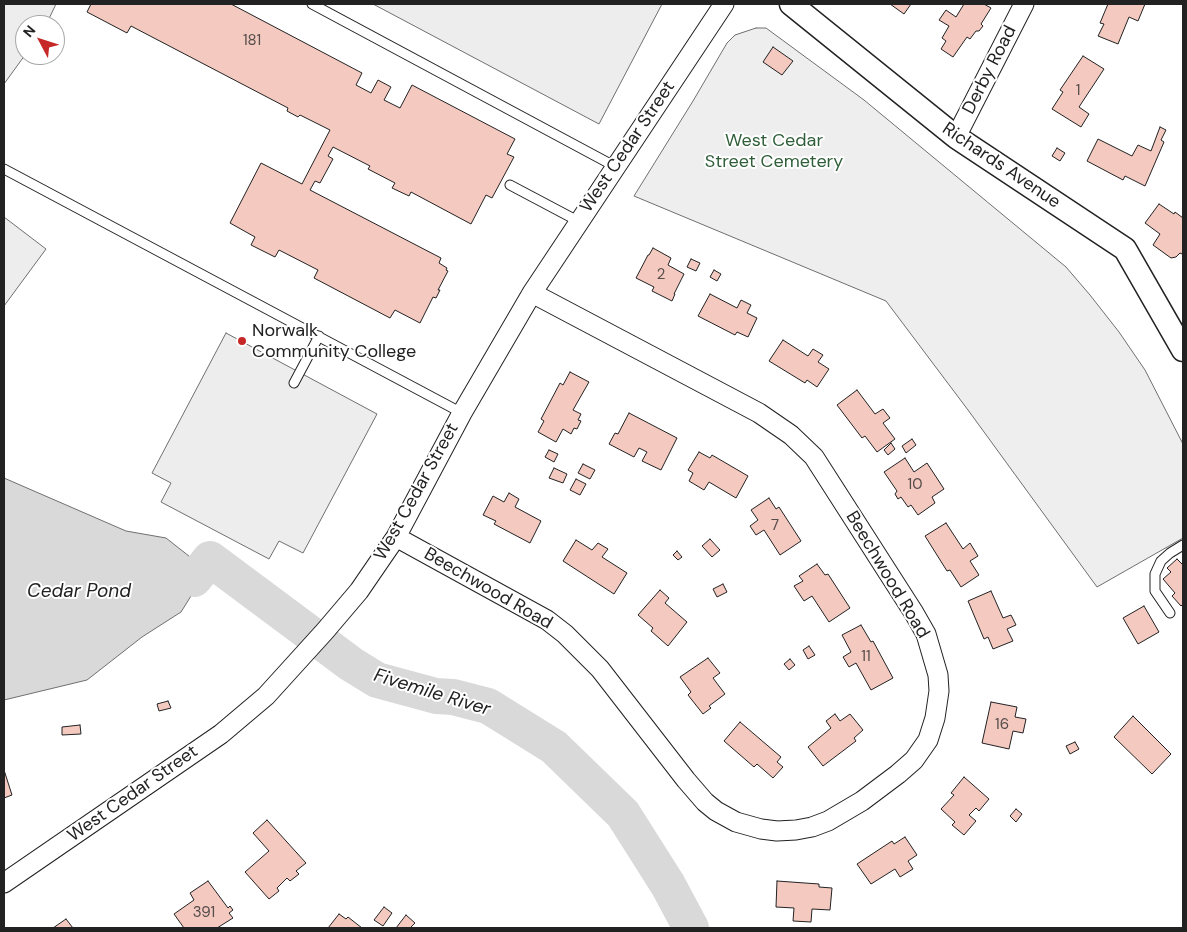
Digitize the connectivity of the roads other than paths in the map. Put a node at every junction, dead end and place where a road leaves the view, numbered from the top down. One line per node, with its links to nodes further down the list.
1 (312, 4): 5 (lane)
2 (724, 4): 7 (street, West Cedar Street)
3 (792, 4): 6 (street, Richards Avenue)
4 (1024, 4): 6 (street, Derby Road)
5 (323, 6): 7 (lane)
6 (956, 137): 13 (street, Richards Avenue)
7 (616, 168): 10 (street, West Cedar Street)
8 (4, 169): 12 (lane)
9 (510, 185): 10 (lane)
10 (578, 221): 11 (street, West Cedar Street)
11 (532, 293): 15 (street, West Cedar Street); 16 (street, Beechwood Road)
12 (319, 336): 14 (lane); 15 (lane)
13 (1183, 350)
14 (294, 383)
15 (462, 413): 16 (street, West Cedar Street)
16 (396, 537): 19 (street, West Cedar Street)
17 (1183, 545): 18 (lane)
18 (1170, 613)
19 (4, 883)

